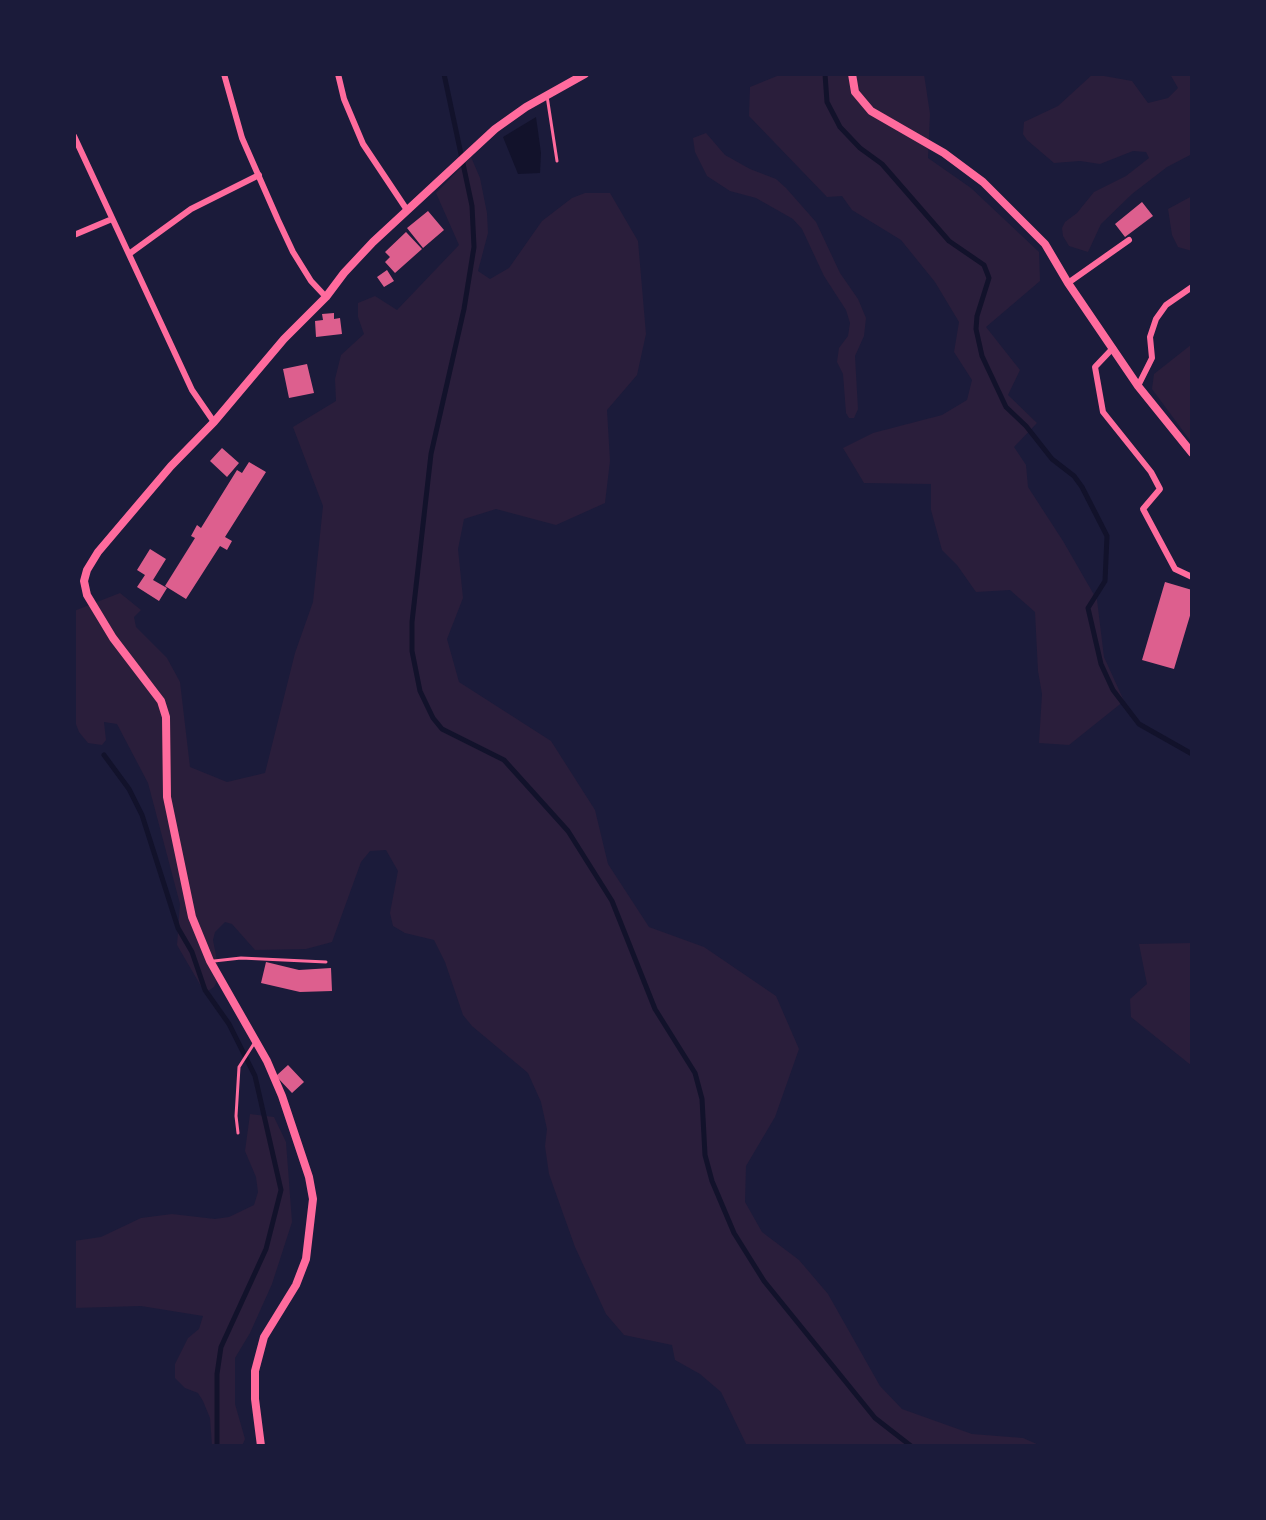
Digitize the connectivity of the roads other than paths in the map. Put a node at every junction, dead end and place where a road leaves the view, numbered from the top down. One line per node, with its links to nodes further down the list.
1 (224, 74): 9 (street)
2 (338, 74): 10 (street)
3 (585, 74): 5 (street)
4 (852, 74): 15 (street)
5 (574, 78): 6 (street)
6 (547, 96): 8 (lane); 10 (street)
7 (74, 136): 11 (street)
8 (557, 161)
9 (259, 175): 14 (street); 17 (street)
10 (407, 210): 17 (street)
11 (112, 219): 12 (street); 14 (street)
12 (74, 235)
13 (1129, 240): 15 (street)
14 (129, 254): 20 (street)
15 (1068, 283): 18 (street)
16 (1192, 287): 19 (street)
17 (326, 297): 20 (street)
18 (1113, 348): 19 (street); 22 (street)
19 (1138, 386): 21 (street)
20 (214, 422): 23 (street)
21 (1192, 453)
22 (1192, 577)
23 (84, 581): 24 (street); 25 (street)
24 (74, 588)
25 (210, 961): 26 (lane); 27 (street)
26 (326, 962)
27 (256, 1040): 28 (lane); 29 (street)
28 (238, 1133)
29 (261, 1446)

